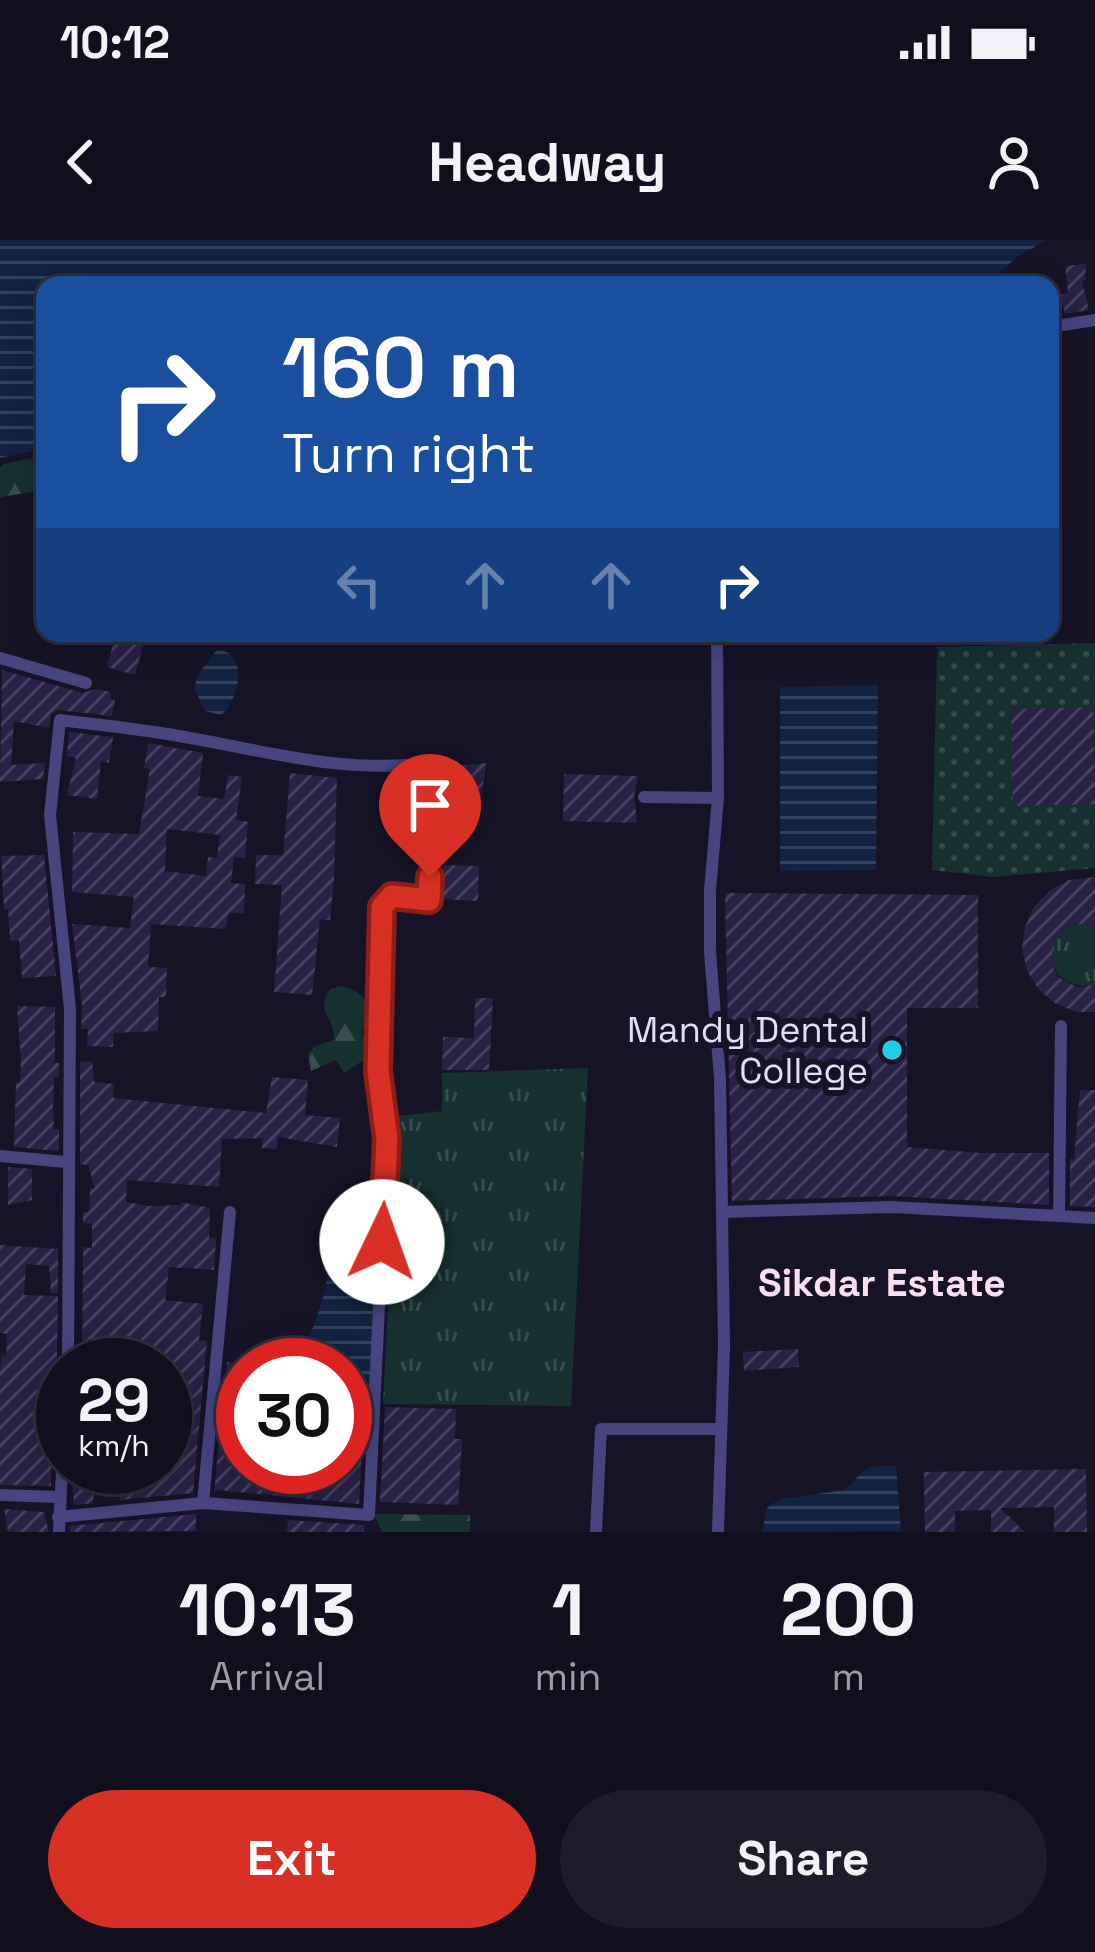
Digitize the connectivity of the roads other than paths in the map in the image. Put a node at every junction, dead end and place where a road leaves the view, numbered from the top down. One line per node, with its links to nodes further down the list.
1 (1095, 320): 2 (street)
2 (1059, 326)
3 (717, 642): 7 (street)
4 (0, 658): 5 (street)
5 (86, 683)
6 (644, 797): 7 (street)
7 (718, 798): 12 (street)
8 (1060, 1026): 13 (street)
9 (0, 1156): 10 (street)
10 (66, 1162): 15 (street); 20 (street)
11 (230, 1212): 20 (street)
12 (722, 1212): 13 (street); 16 (street)
13 (1059, 1216): 14 (street)
14 (1095, 1218)
15 (68, 1338)
16 (718, 1429): 23 (street); 24 (street)
17 (59, 1494): 19 (street)
18 (0, 1495): 19 (street)
19 (59, 1497): 21 (street)
20 (203, 1503): 21 (street)
21 (58, 1517): 22 (street)
22 (59, 1532)
23 (596, 1532)
24 (718, 1532)

